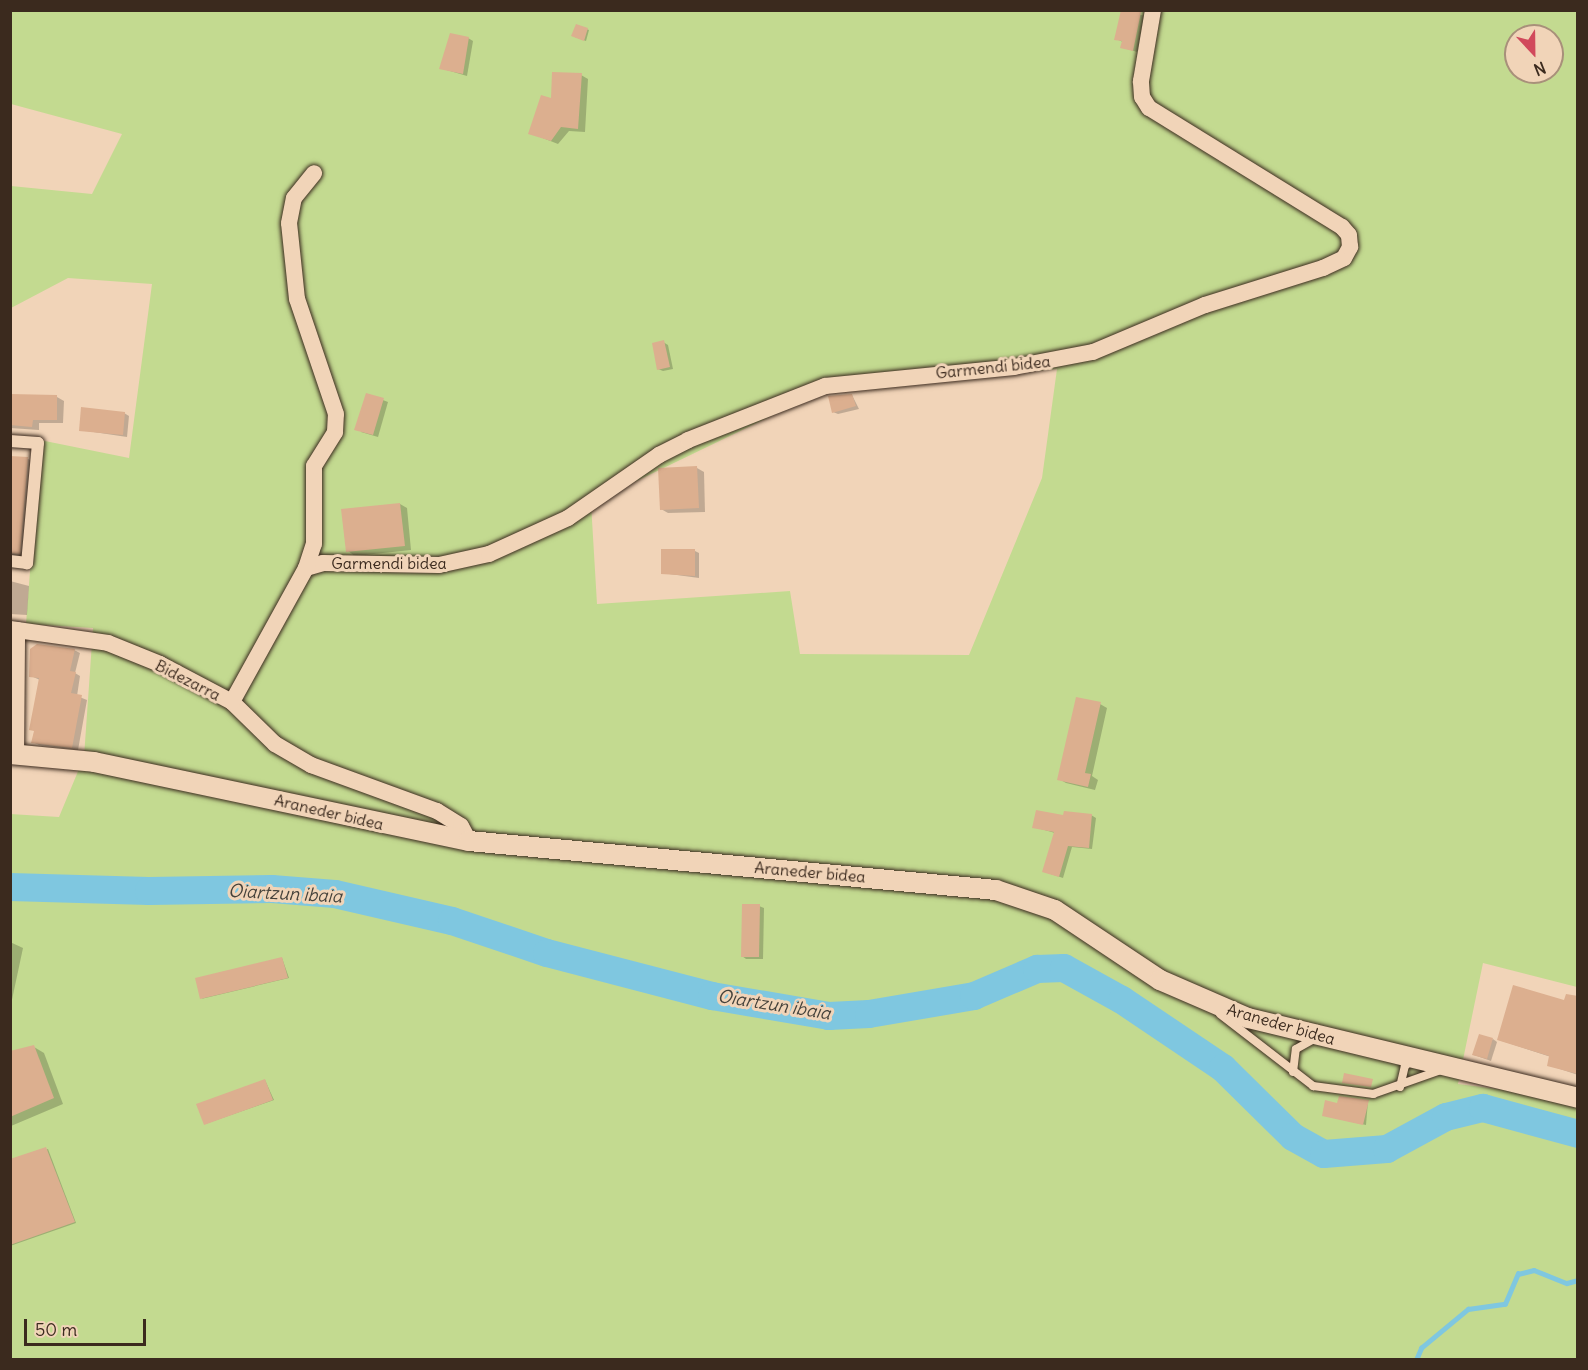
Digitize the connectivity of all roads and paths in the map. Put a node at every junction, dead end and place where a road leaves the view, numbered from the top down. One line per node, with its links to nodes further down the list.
1 (1153, 10): 5 (street, Garmendi bidea)
2 (314, 173): 5 (street, Garmendi bidea)
3 (10, 441): 4 (street)
4 (10, 561)
5 (306, 568): 7 (street, Garmendi bidea)
6 (14, 629): 7 (street, Bidezarra); 8 (street)
7 (232, 702): 9 (street, Bidezarra)
8 (13, 755): 9 (street, Araneder bidea)
9 (469, 841): 10 (street, Araneder bidea)
10 (1201, 999): 11 (street, Araneder bidea); 14 (lane)
11 (1319, 1037): 12 (street, Araneder bidea); 14 (lane)
12 (1414, 1058): 13 (street, Araneder bidea); 15 (lane)
13 (1456, 1067): 15 (lane); 16 (street, Araneder bidea)
14 (1293, 1072): 15 (lane)
15 (1400, 1087)
16 (1578, 1098)

